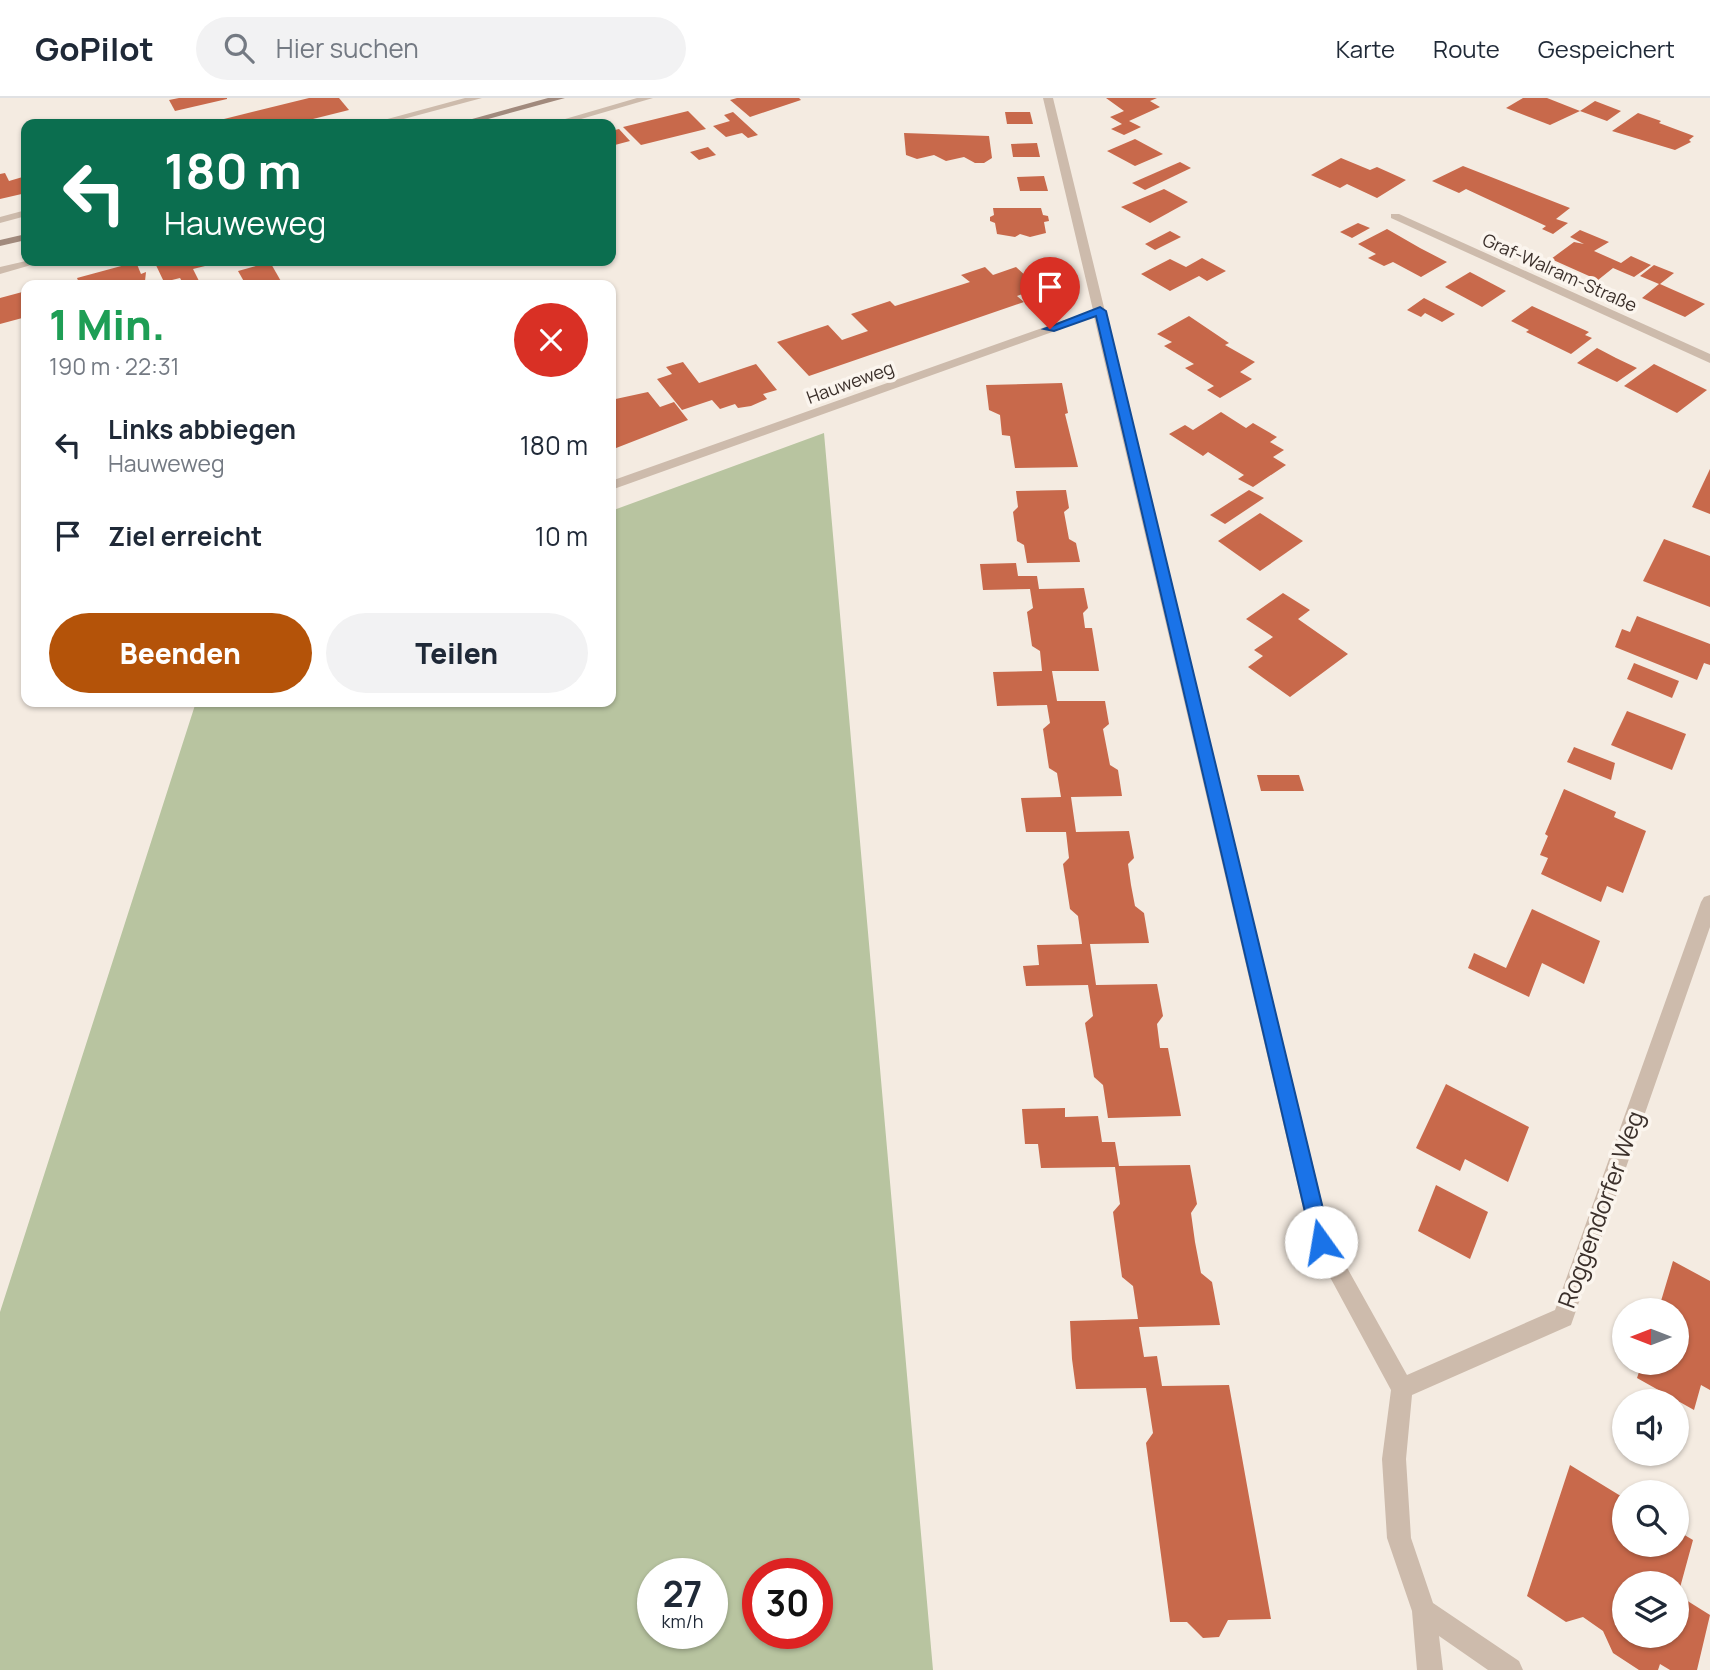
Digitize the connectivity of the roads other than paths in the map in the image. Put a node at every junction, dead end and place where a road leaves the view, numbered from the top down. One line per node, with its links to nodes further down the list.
1 (477, 98): 5 (street)
2 (560, 98): 6 (main road)
3 (648, 98): 7 (street)
4 (1048, 98): 15 (street)
5 (394, 119)
6 (478, 119)
7 (571, 119)
8 (21, 214): 10 (street)
9 (1395, 216): 16 (street, Graf-Walram-Straße)
10 (0, 220)
11 (21, 238): 12 (main road)
12 (0, 243)
13 (21, 266): 14 (street)
14 (0, 271)
15 (1100, 311): 17 (street, Hauweweg); 19 (street)
16 (1710, 359)
17 (616, 484)
18 (1710, 902): 19 (street, Roggendorfer Weg)
19 (1402, 1388): 20 (street)
20 (1424, 1611): 21 (street); 22 (street)
21 (1430, 1670)
22 (1510, 1670)

